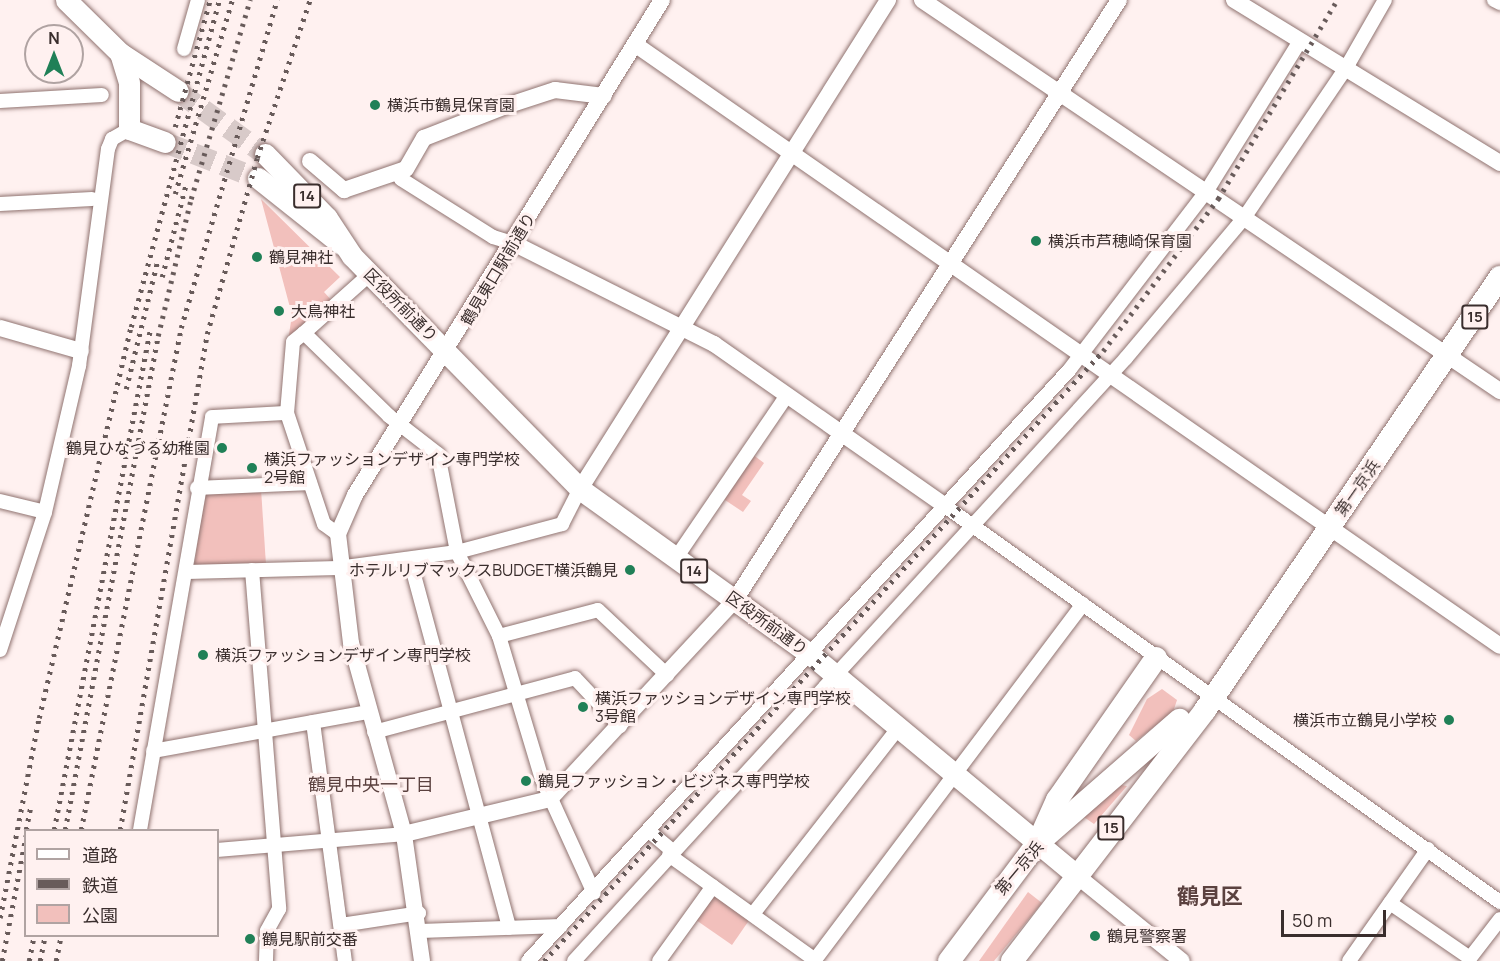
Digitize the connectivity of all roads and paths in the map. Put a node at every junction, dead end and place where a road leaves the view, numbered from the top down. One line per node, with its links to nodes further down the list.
1 (66, 0): 14 (main road)
2 (198, 0): 13 (street)
3 (662, 0): 12 (street, 鶴見東口駅前通り)
4 (888, 0): 23 (street)
5 (922, 0): 17 (street)
6 (1119, 0): 17 (street)
7 (1234, 0): 11 (street)
8 (1384, 0): 15 (street)
9 (1494, 0): 10 (street)
10 (1500, 3)
11 (1300, 41): 15 (street); 29 (street)
12 (636, 45): 19 (street, 鶴見東口駅前通り); 23 (street)
13 (184, 49)
14 (120, 53): 16 (main road); 21 (main road)
15 (1346, 68): 26 (street); 32 (street)
16 (178, 91)
17 (1060, 92): 29 (street); 35 (street)
18 (102, 95): 20 (street)
19 (604, 96): 27 (street); 33 (street, 鶴見東口駅前通り)
20 (0, 101)
21 (129, 129): 22 (main road); 41 (street)
22 (165, 142)
23 (793, 150): 35 (street); 39 (street)
24 (265, 154): 34 (main road, 区役所前通り / 14)
25 (310, 161): 27 (street)
26 (1500, 164)
27 (399, 172): 33 (street)
28 (258, 178): 34 (main road, 区役所前通り / 14)
29 (1206, 192): 32 (street); 43 (street)
30 (92, 199): 31 (street)
31 (0, 204)
32 (1244, 218): 44 (street); 45 (street)
33 (513, 243): 39 (street); 42 (street, 鶴見東口駅前通り)
34 (341, 244): 36 (main road, 区役所前通り / 14)
35 (952, 261): 43 (street); 50 (street)
36 (370, 274): 40 (street); 42 (main road, 区役所前通り / 14)
37 (1500, 277): 44 (highway, 第一京浜 / 15)
38 (0, 328): 41 (street)
39 (682, 329): 47 (street); 53 (street)
40 (304, 333): 48 (street); 49 (street)
41 (81, 351): 56 (street)
42 (447, 352): 49 (street, 鶴見東口駅前通り); 53 (main road, 区役所前通り / 14)
43 (1083, 353): 45 (street); 55 (street)
44 (1450, 356): 46 (street); 58 (highway, 第一京浜 / 15)
45 (1113, 374): 57 (street); 58 (street)
46 (1500, 391)
47 (787, 395): 50 (street); 61 (street)
48 (287, 413): 51 (street); 52 (street)
49 (399, 425): 59 (street, 鶴見東口駅前通り); 60 (street)
50 (843, 433): 55 (street); 66 (street)
51 (310, 483): 52 (street); 59 (street)
52 (197, 488): 65 (street)
53 (580, 489): 60 (street); 61 (main road, 区役所前通り / 14)
54 (0, 501): 56 (street)
55 (945, 506): 57 (street); 71 (street)
56 (45, 512): 70 (street)
57 (973, 525): 67 (street); 74 (street)
58 (1330, 527): 69 (street); 76 (highway, 第一京浜 / 15)
59 (338, 534): 63 (street, 鶴見東口駅前通り)
60 (457, 552): 62 (street); 68 (street)
61 (676, 558): 66 (main road, 区役所前通り / 14)
62 (410, 560): 63 (street); 77 (street)
63 (338, 568): 64 (street); 78 (street, 鶴見東口駅前通り)
64 (252, 570): 65 (street); 82 (street)
65 (187, 572): 84 (street)
66 (735, 600): 71 (main road, 区役所前通り / 14); 73 (street)
67 (1083, 604): 72 (street); 85 (street)
68 (499, 636): 73 (street); 75 (street)
69 (1500, 646)
70 (0, 650)
71 (810, 654): 74 (main road, 区役所前通り / 14); 89 (street)
72 (1156, 658): 76 (street); 92 (highway, 15)
73 (667, 675): 80 (street)
74 (836, 675): 81 (main road, 区役所前通り / 14); 96 (street)
75 (517, 693): 77 (street); 80 (street); 86 (street)
76 (1210, 696): 92 (highway, 第一京浜 / 15); 94 (street); 97 (highway, 第一京浜 / 15)
77 (451, 711): 83 (street); 87 (street)
78 (368, 712): 79 (street); 83 (street, 鶴見東口駅前通り)
79 (313, 722): 82 (street); 91 (street)
80 (620, 726): 86 (street)
81 (899, 727): 85 (main road, 区役所前通り / 14); 103 (street)
82 (264, 730): 84 (street); 93 (street)
83 (374, 732): 90 (street, 鶴見東口駅前通り)
84 (153, 751): 88 (street)
85 (955, 773): 92 (main road, 区役所前通り / 14); 116 (street)
86 (550, 799): 87 (street); 99 (street)
87 (480, 816): 90 (street); 107 (street)
88 (140, 829)
89 (650, 832): 96 (street); 99 (street)
90 (404, 834): 91 (street); 102 (street, 鶴見東口駅前通り)
91 (330, 844): 93 (street); 105 (street)
92 (1037, 844): 97 (main road, 区役所前通り / 14); 117 (highway, 第一京浜 / 15)
93 (274, 849): 95 (street); 110 (street)
94 (1428, 849): 100 (street); 101 (street)
95 (219, 850)
96 (671, 853): 98 (street); 114 (street)
97 (1076, 875): 109 (street, 区役所前通り); 118 (highway, 第一京浜 / 15)
98 (713, 886): 103 (street); 115 (street)
99 (594, 893): 106 (street)
100 (1500, 902)
101 (1390, 903): 104 (street); 119 (street)
102 (419, 912): 105 (street); 108 (street, 鶴見東口駅前通り)
103 (753, 914): 116 (street)
104 (1500, 919)
105 (341, 925): 111 (street)
106 (561, 926): 107 (street); 113 (street)
107 (509, 928): 108 (street)
108 (420, 931): 112 (street, 鶴見東口駅前通り)
109 (1178, 960)
110 (266, 961)
111 (345, 961)
112 (422, 961)
113 (528, 961)
114 (574, 961)
115 (659, 961)
116 (815, 961)
117 (950, 961)
118 (1012, 961)
119 (1349, 961)

